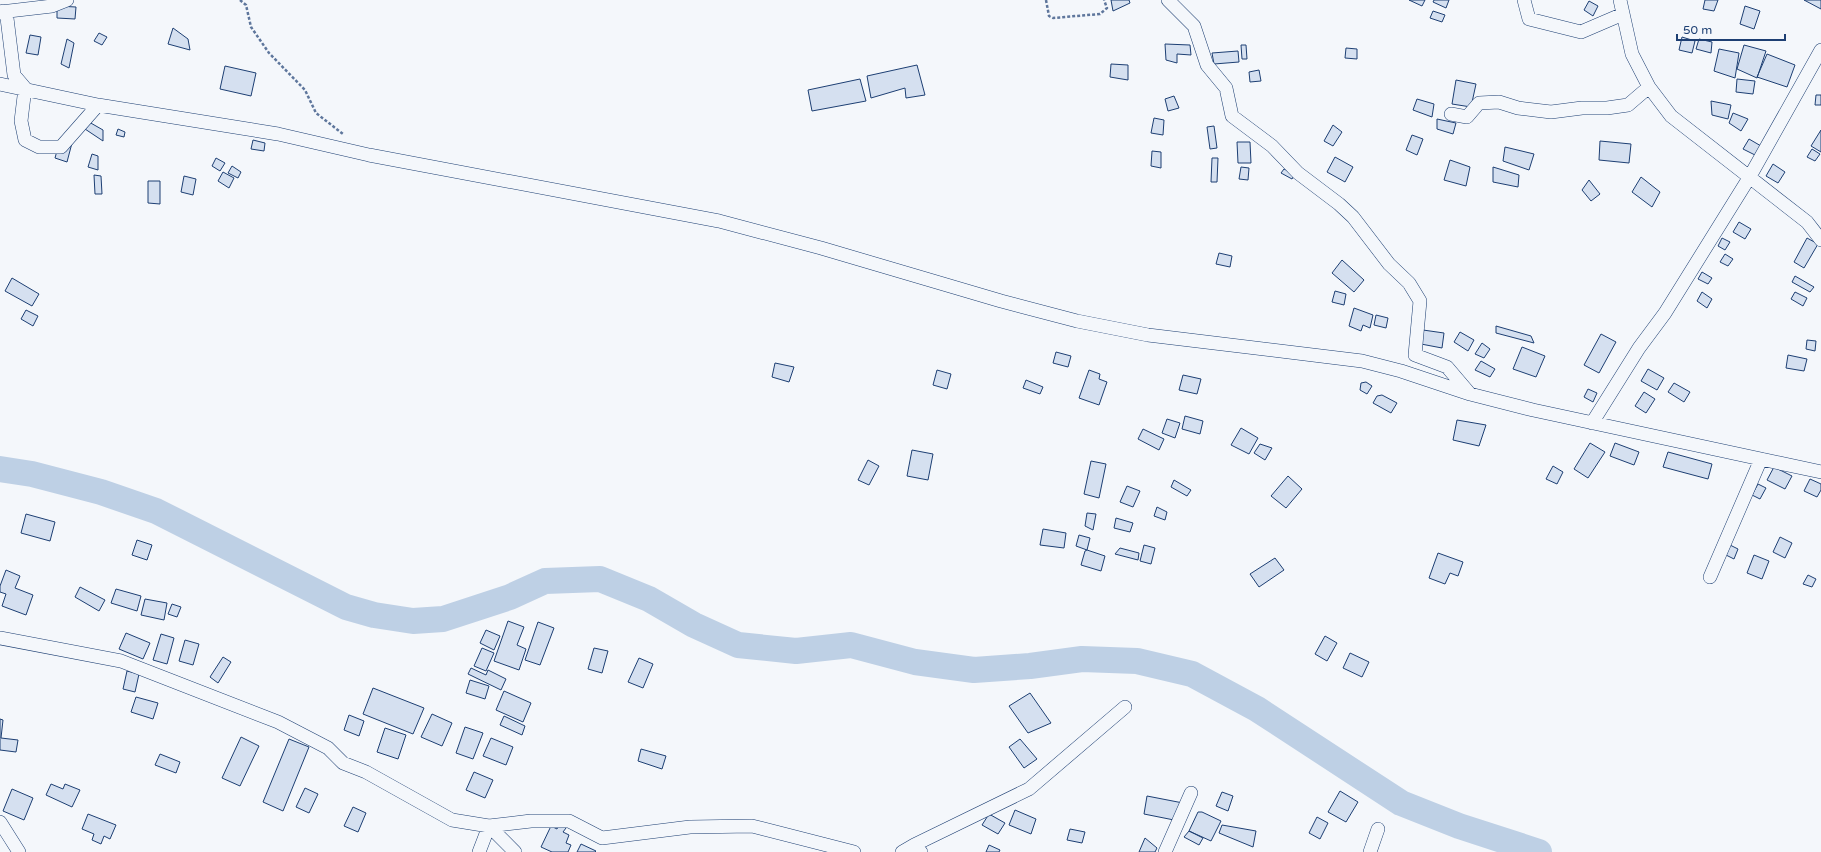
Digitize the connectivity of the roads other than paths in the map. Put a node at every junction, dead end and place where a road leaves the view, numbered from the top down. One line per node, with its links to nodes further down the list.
1 (66, 0): 5 (street)
2 (1168, 0): 15 (street)
3 (1524, 0): 6 (street)
4 (1620, 0): 6 (street)
5 (2, 11): 10 (street)
6 (1623, 14): 9 (street)
7 (1821, 50): 13 (street)
8 (0, 84): 10 (street)
9 (1649, 87): 12 (street); 13 (street)
10 (25, 88): 11 (street); 11 (street)
11 (98, 105): 15 (street)
12 (1451, 114)
13 (1749, 178): 14 (street); 16 (street)
14 (1821, 240)
15 (1470, 394): 16 (street)
16 (1592, 422): 17 (street)
17 (1762, 459): 18 (street); 19 (street)
18 (1821, 472)
19 (1710, 577)
20 (0, 638): 24 (street)
21 (1125, 707): 26 (street)
22 (1191, 793): 32 (street)
23 (0, 822): 27 (street)
24 (489, 826): 28 (street); 29 (street); 30 (street)
25 (1378, 829): 33 (street)
26 (918, 849): 31 (street)
27 (19, 852)
28 (479, 852)
29 (515, 852)
30 (854, 852)
31 (902, 852)
32 (1166, 852)
33 (1370, 852)

